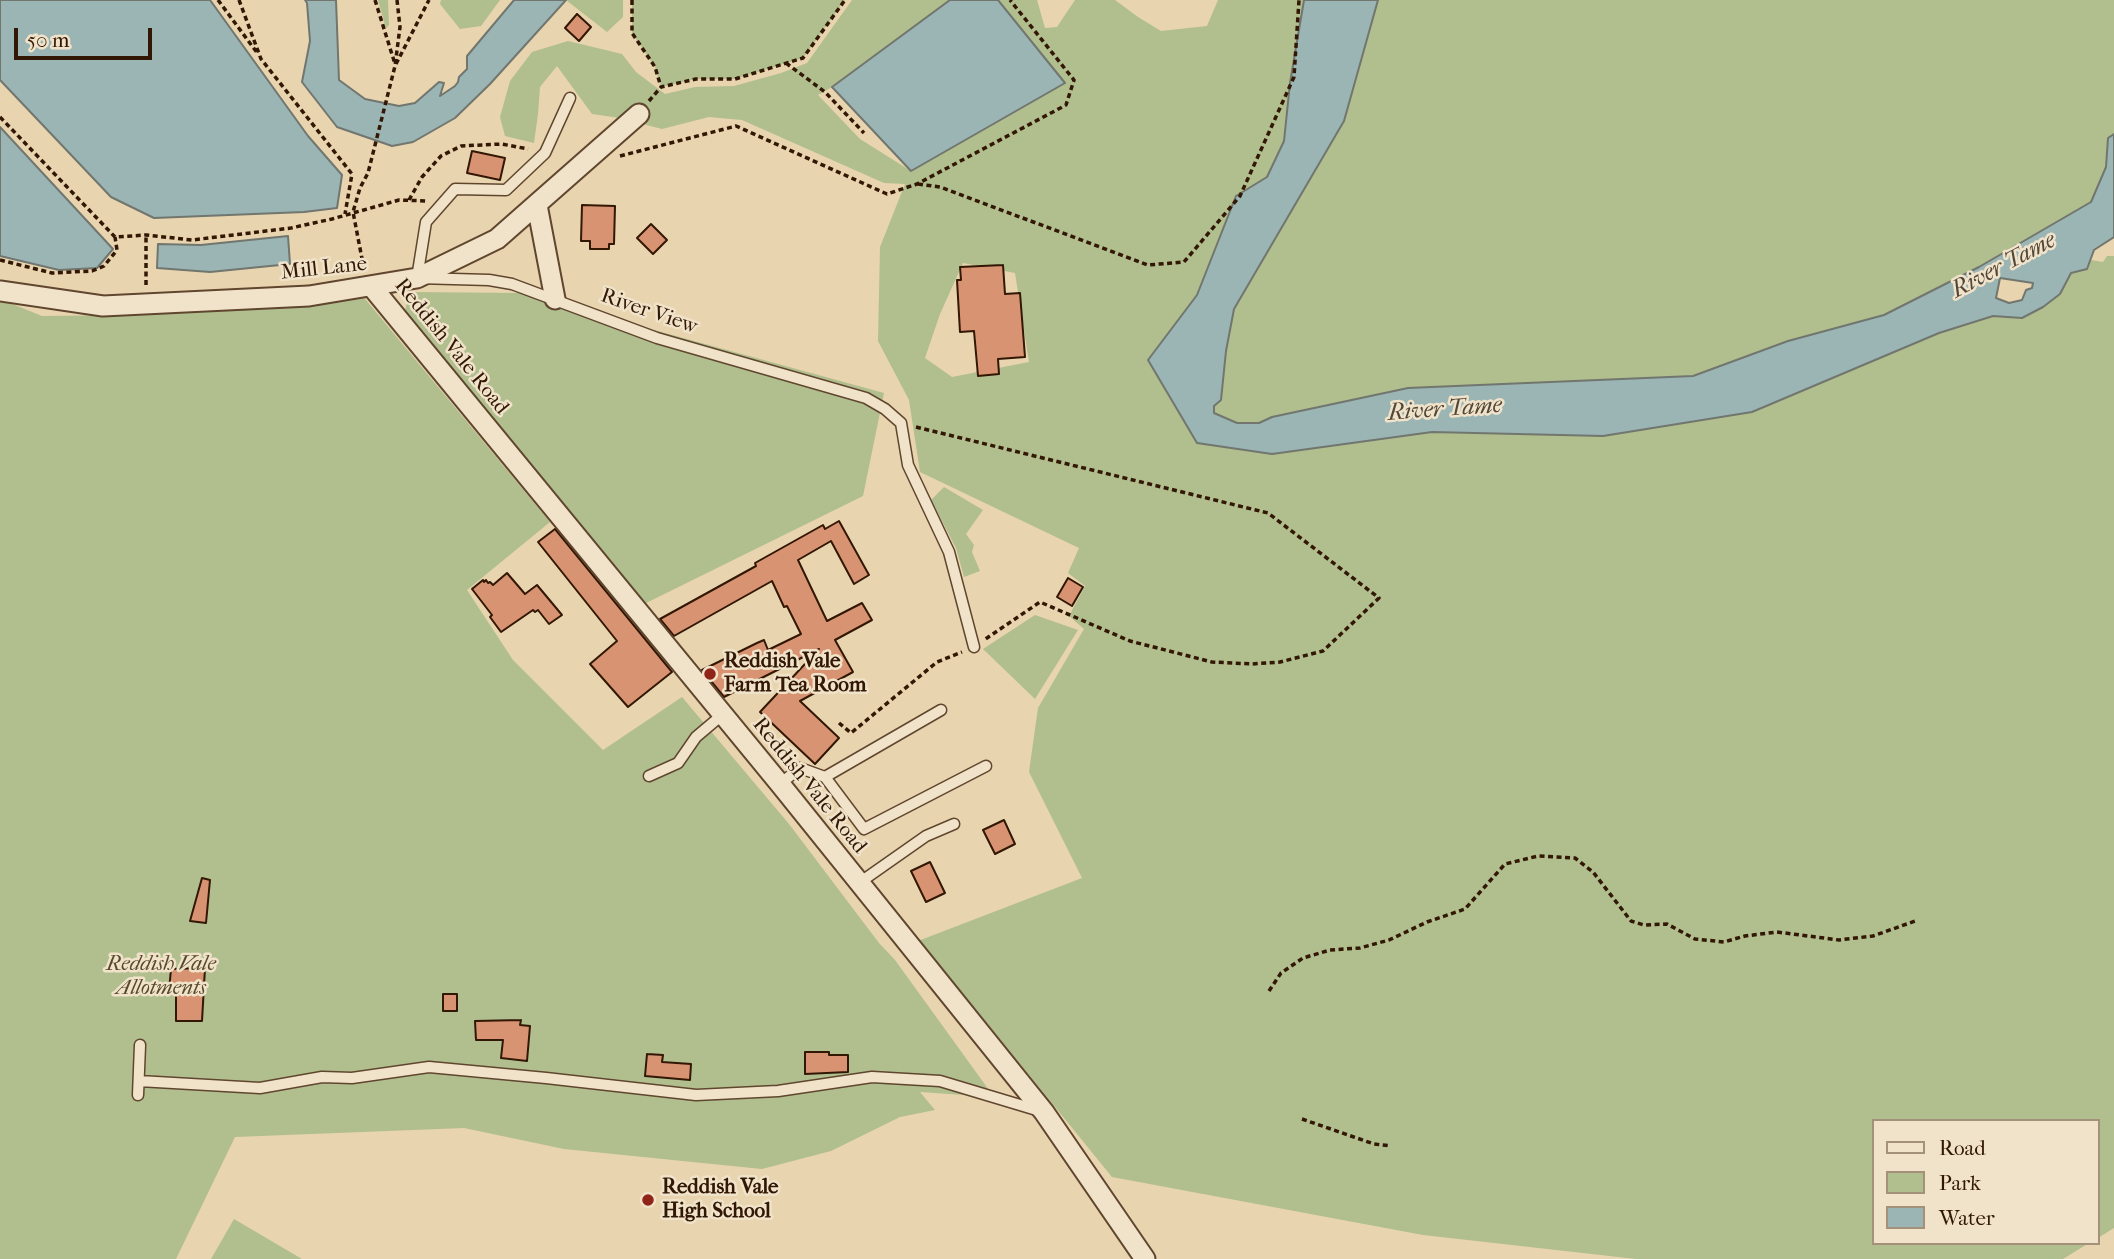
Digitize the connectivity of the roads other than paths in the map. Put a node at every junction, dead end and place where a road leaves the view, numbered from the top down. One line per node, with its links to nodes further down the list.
1 (570, 98): 4 (lane)
2 (639, 114): 3 (street, Mill Lane)
3 (537, 205): 4 (street, Mill Lane); 7 (street)
4 (418, 278): 5 (street, Mill Lane); 7 (lane, River View)
5 (372, 287): 6 (street, Mill Lane); 10 (street, Reddish Vale Road)
6 (0, 291)
7 (555, 299): 8 (lane, River View)
8 (974, 648)
9 (941, 710): 13 (lane)
10 (722, 715): 12 (lane); 14 (street, Reddish Vale Road)
11 (986, 766): 13 (lane)
12 (649, 776)
13 (825, 777): 14 (lane)
14 (780, 784): 16 (street, Reddish Vale Road)
15 (954, 824): 16 (lane)
16 (859, 883): 20 (street, Reddish Vale Road)
17 (140, 1045): 18 (lane)
18 (139, 1082): 19 (lane); 20 (lane)
19 (138, 1095)
20 (1044, 1112): 21 (street, Reddish Vale Road)
21 (1145, 1259)

